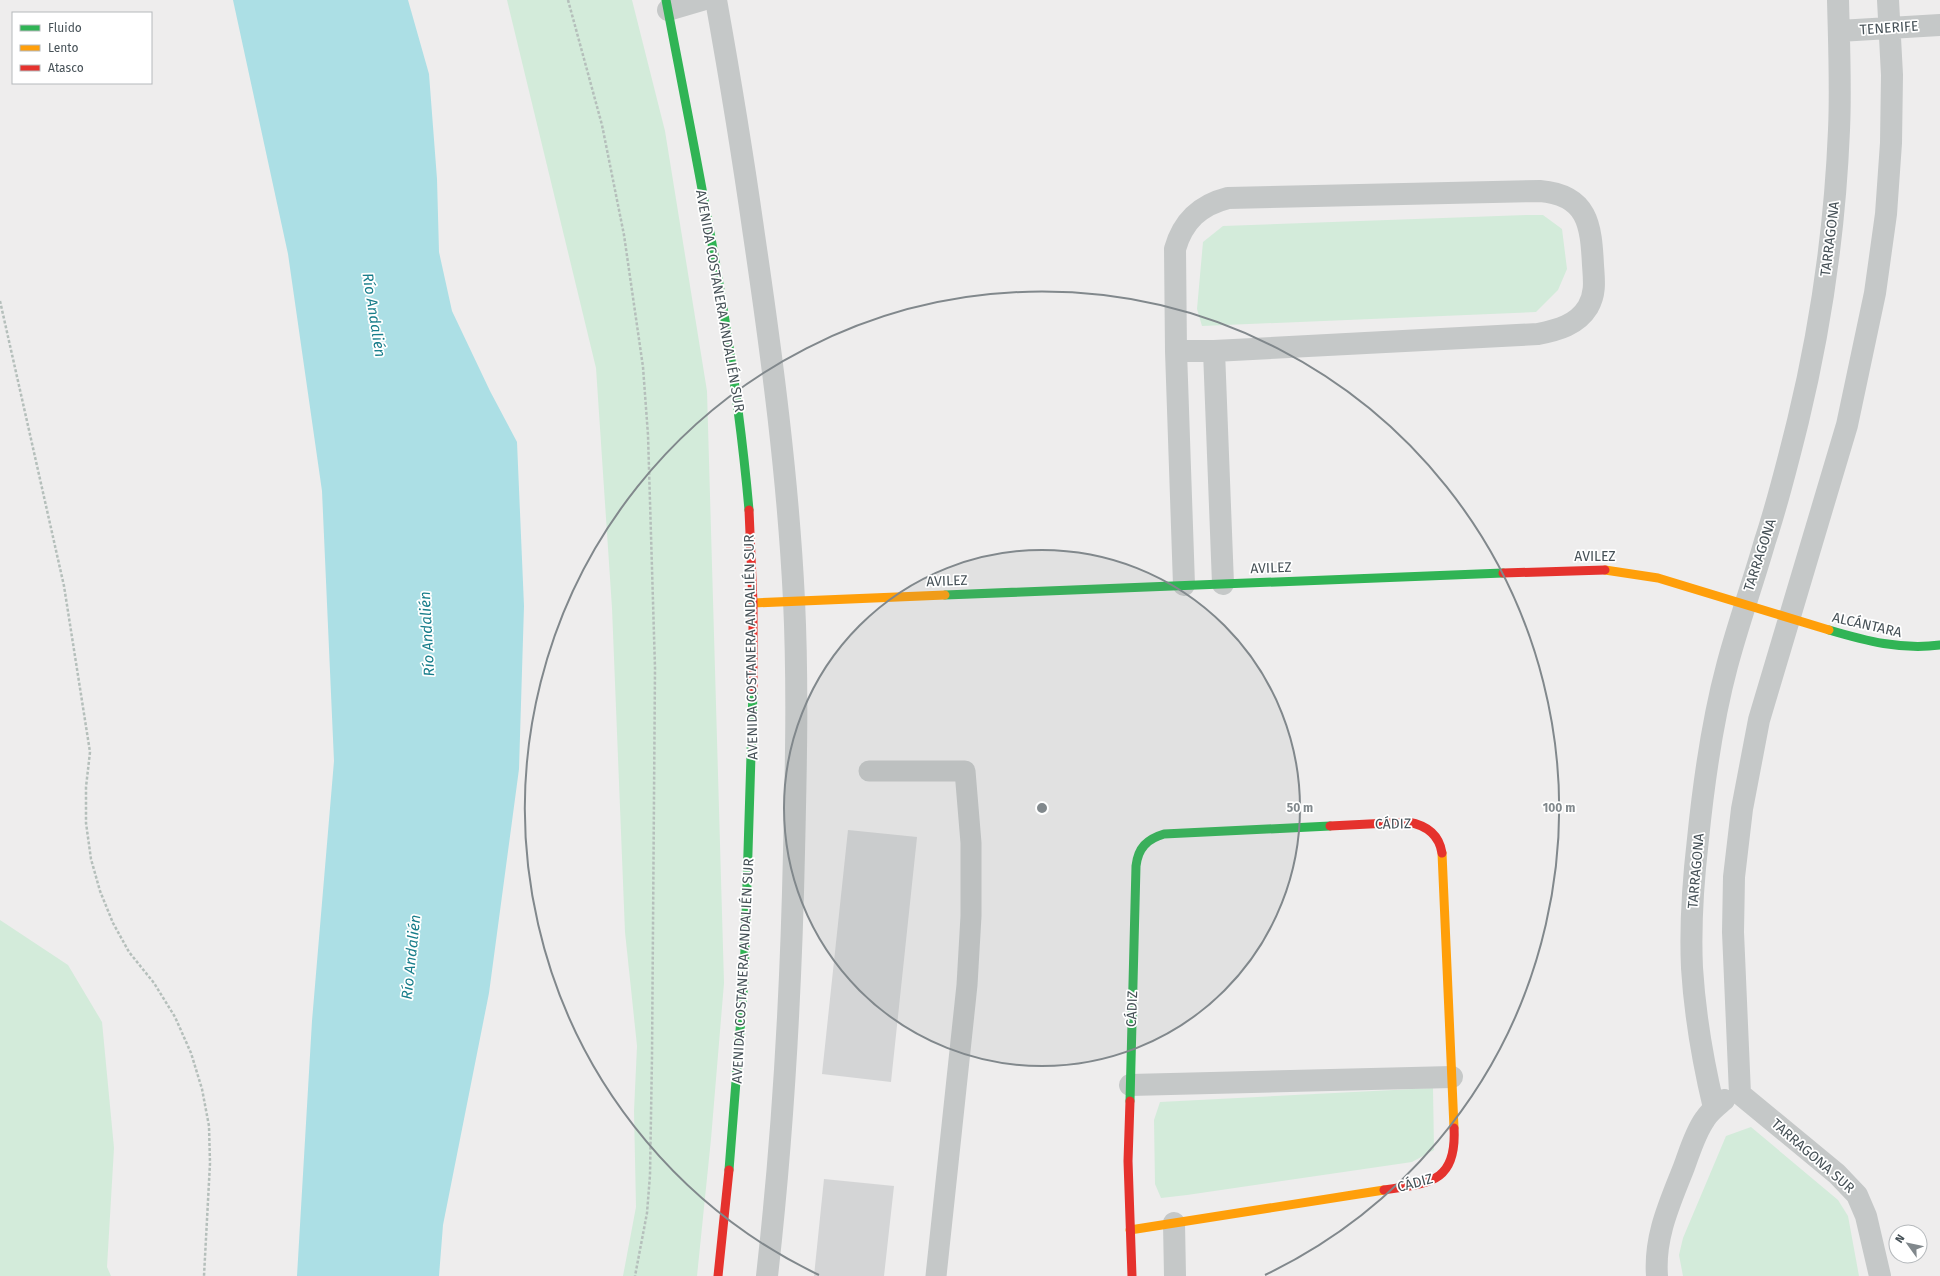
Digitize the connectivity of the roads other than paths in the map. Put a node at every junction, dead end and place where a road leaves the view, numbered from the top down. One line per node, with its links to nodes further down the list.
1 (702, 0): 5 (street)
2 (716, 0): 13 (street)
3 (1838, 0): 8 (street, TARRAGONA)
4 (1888, 0): 7 (street)
5 (667, 5): 14 (street, AVENIDA COSTANERA ANDALIÉN SUR)
6 (1940, 25): 7 (street, TENERIFE)
7 (1889, 29): 8 (street, TENERIFE); 16 (street)
8 (1839, 31): 15 (street, TARRAGONA)
9 (1176, 351): 10 (street); 10 (street); 12 (street)
10 (1214, 351): 11 (street)
11 (1223, 584): 12 (street, AVILEZ); 15 (street, AVILEZ)
12 (1184, 585): 13 (street, AVILEZ)
13 (794, 601): 14 (street, AVILEZ); 26 (street)
14 (754, 603): 25 (street, AVENIDA COSTANERA ANDALIÉN SUR)
15 (1744, 604): 16 (street, AVILEZ); 22 (street, TARRAGONA)
16 (1789, 619): 17 (street, ALCÁNTARA); 21 (street)
17 (1940, 646)
18 (868, 772): 27 (lane)
19 (1452, 1077): 20 (street); 20 (street, CÁDIZ); 23 (street, CÁDIZ)
20 (1130, 1085): 24 (street, CÁDIZ)
21 (1740, 1094): 22 (street); 31 (street, TARRAGONA SUR)
22 (1714, 1108): 30 (street)
23 (1174, 1223): 24 (street, CÁDIZ); 29 (street)
24 (1130, 1230): 28 (street, CÁDIZ)
25 (718, 1276)
26 (767, 1276)
27 (936, 1276)
28 (1132, 1276)
29 (1175, 1276)
30 (1658, 1276)
31 (1880, 1276)

